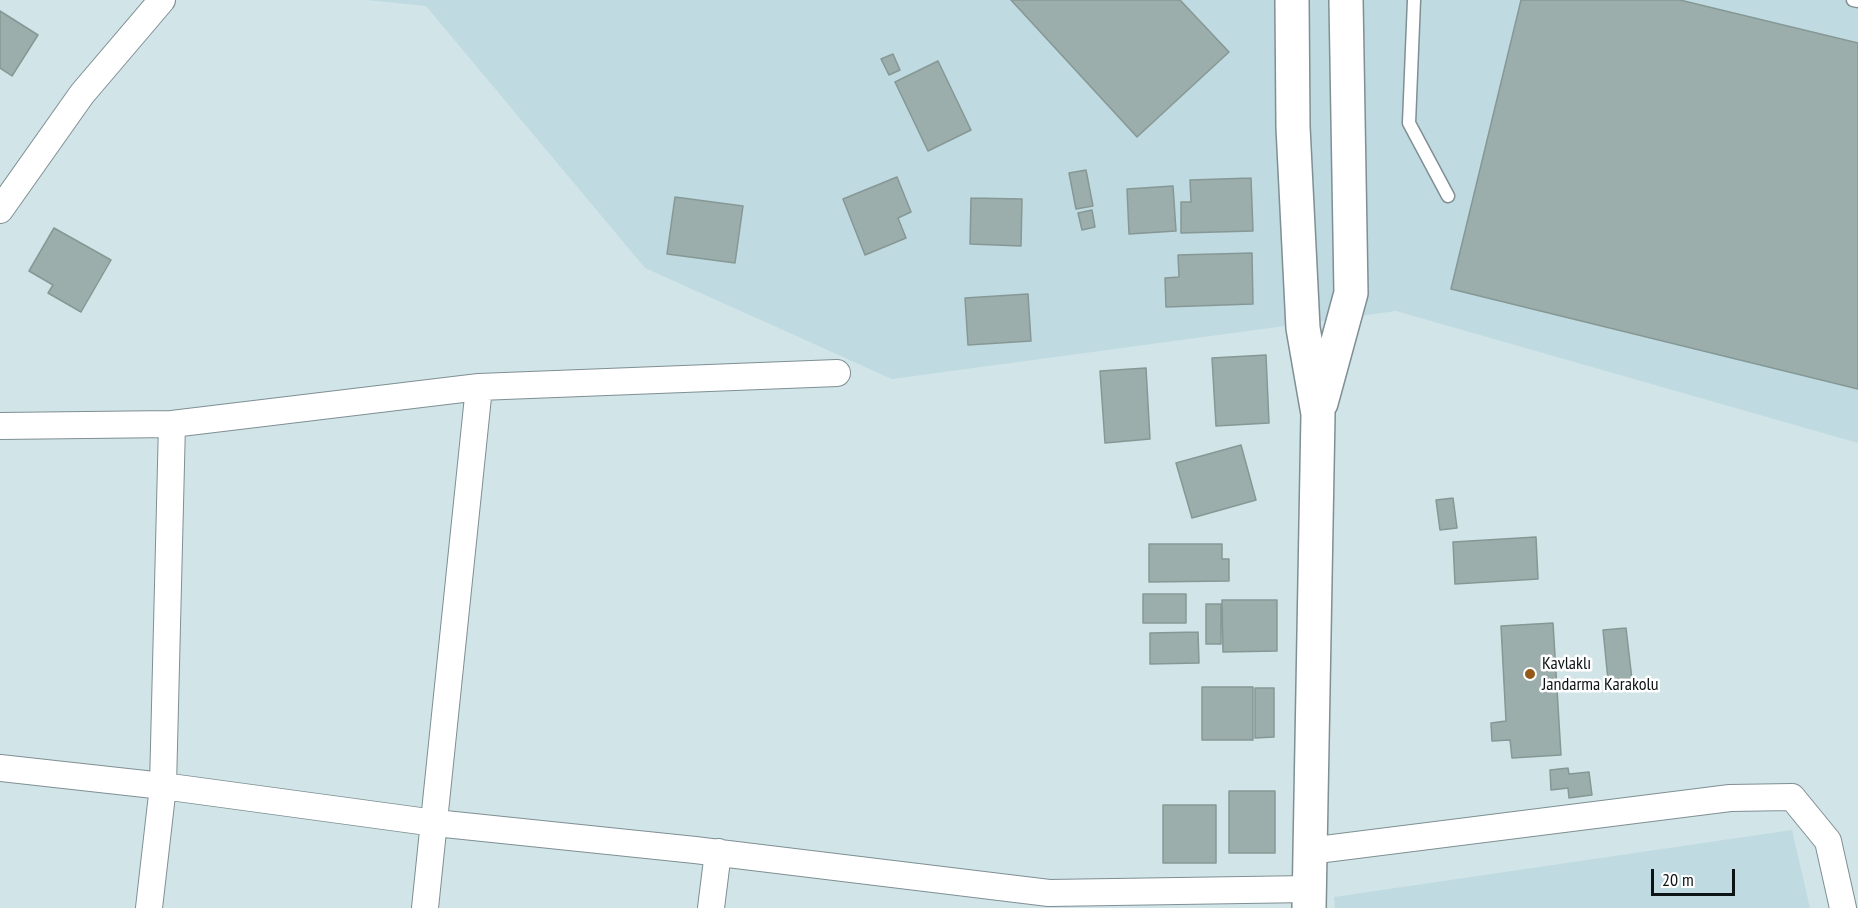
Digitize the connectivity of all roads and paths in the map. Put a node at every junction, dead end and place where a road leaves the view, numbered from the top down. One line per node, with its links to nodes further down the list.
1 (162, 0): 8 (street)
2 (1292, 0): 11 (street)
3 (1346, 0): 11 (street)
4 (1414, 0): 7 (lane)
5 (1853, 0): 6 (lane)
6 (1858, 1)
7 (1448, 196)
8 (0, 210)
9 (837, 373): 10 (street)
10 (478, 387): 12 (street); 16 (street)
11 (1318, 414): 17 (street)
12 (172, 424): 13 (street); 15 (street)
13 (0, 426)
14 (0, 768): 15 (street)
15 (163, 786): 16 (street); 20 (street)
16 (435, 823): 18 (street); 21 (street)
17 (1309, 851): 19 (street); 23 (street)
18 (718, 852): 19 (street); 22 (street)
19 (1309, 899)
20 (149, 908)
21 (425, 908)
22 (711, 908)
23 (1843, 908)

